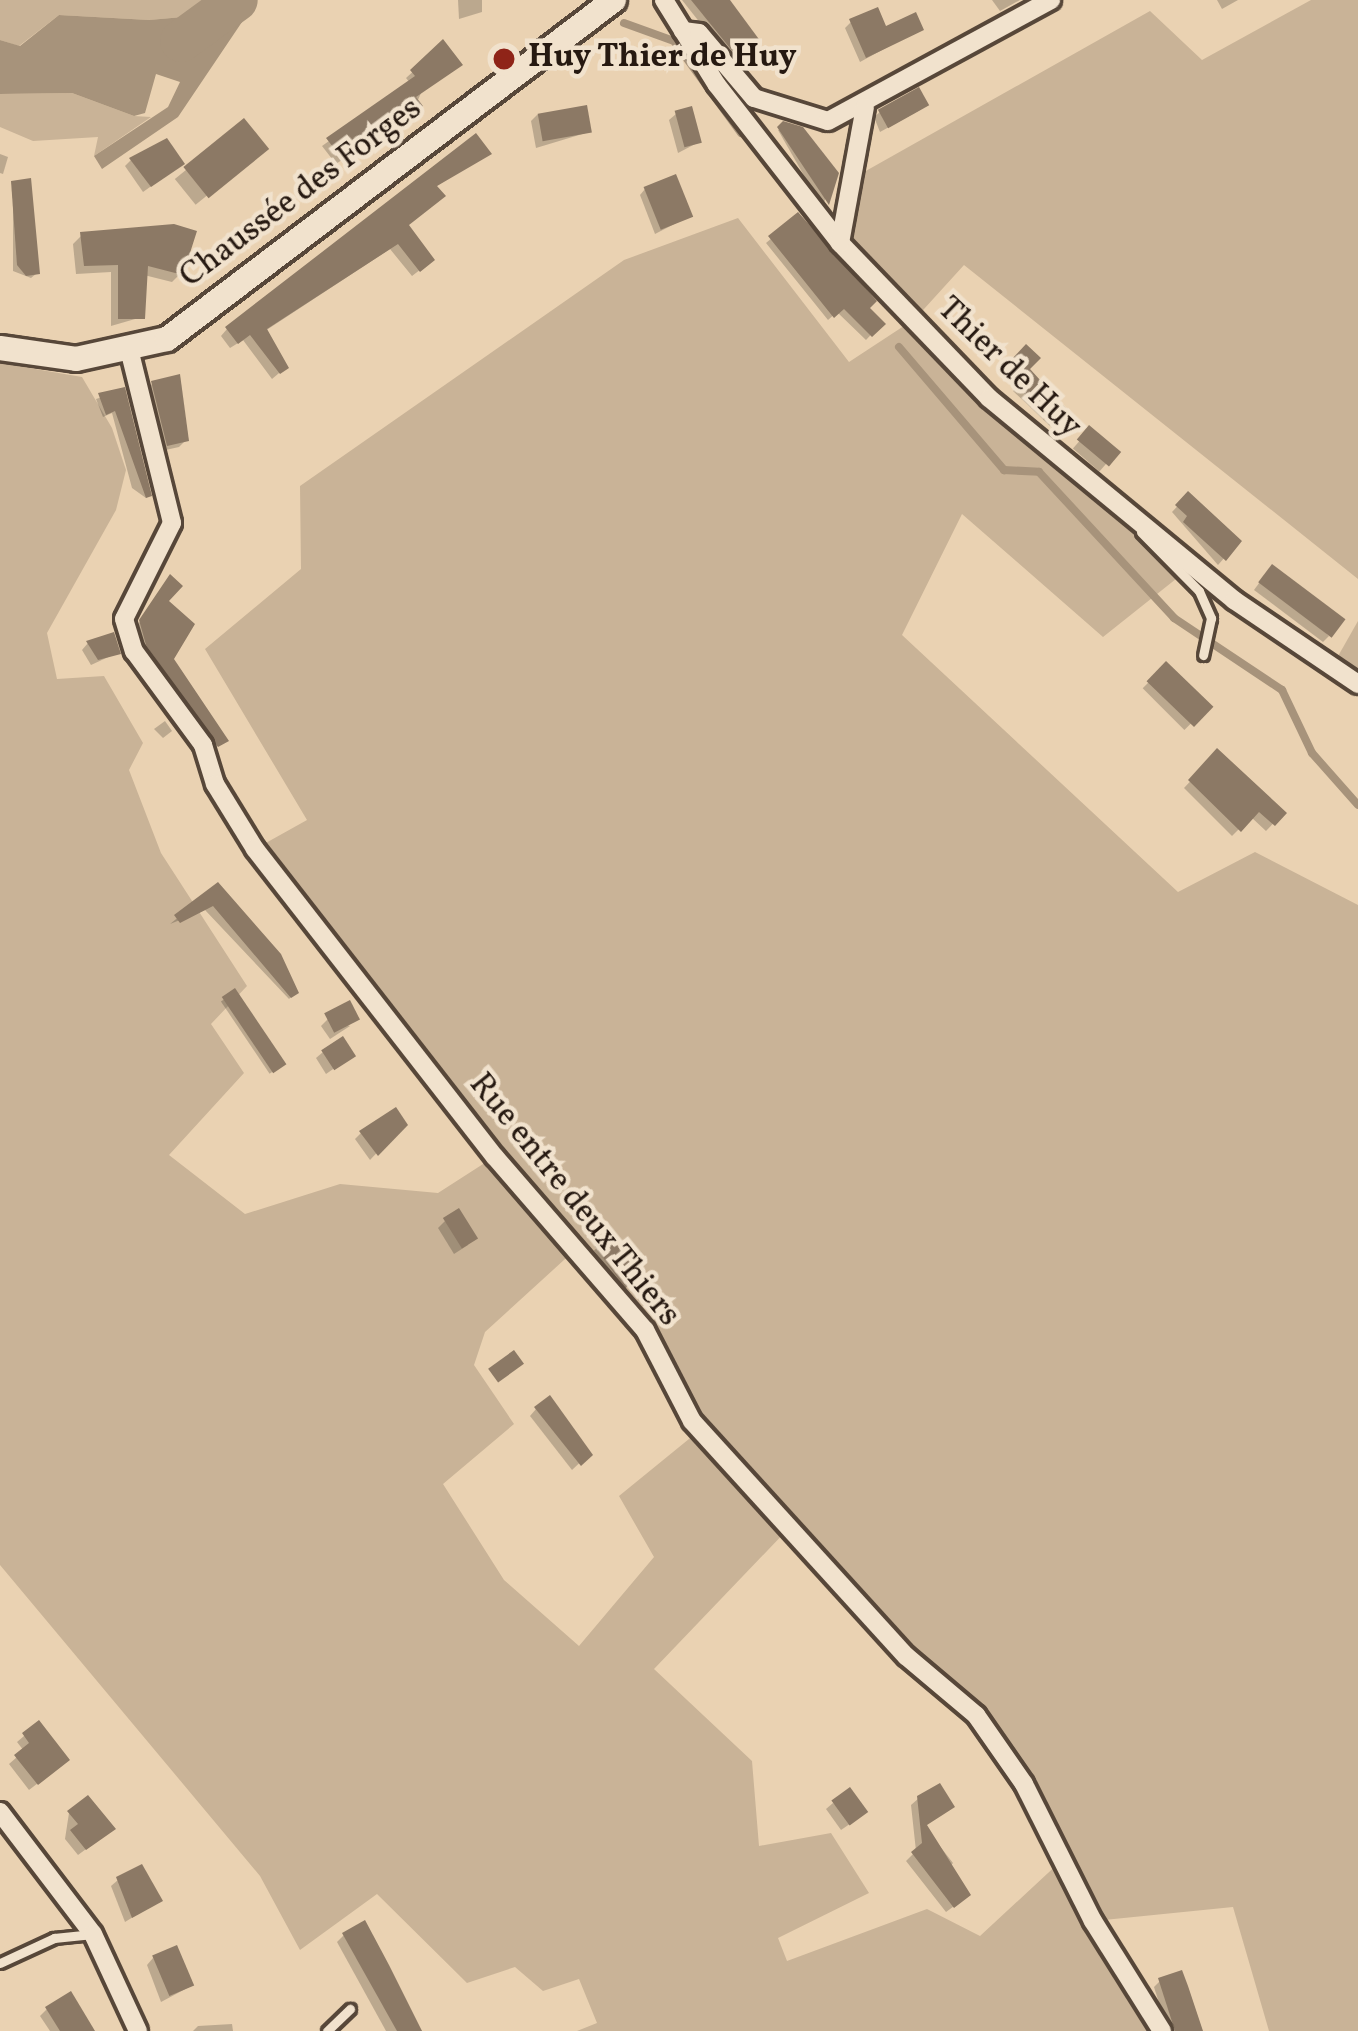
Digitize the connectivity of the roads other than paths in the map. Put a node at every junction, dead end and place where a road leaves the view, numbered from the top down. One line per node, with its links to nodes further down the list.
1 (614, 0): 8 (main road, Chaussée des Forges)
2 (664, 0): 4 (street, Thier de Huy)
3 (1052, 0): 5 (street)
4 (683, 31): 5 (street, Thier de Huy); 6 (street, Thier de Huy)
5 (865, 107): 6 (street)
6 (841, 243): 9 (street, Thier de Huy)
7 (0, 348): 8 (main road, Chaussée des Forges)
8 (130, 353): 18 (street, Rue entre deux Thiers)
9 (1135, 522): 10 (lane); 11 (street, Thier de Huy)
10 (1203, 656)
11 (1358, 683)
12 (0, 1812): 13 (street)
13 (93, 1934): 14 (lane); 16 (street)
14 (0, 1963)
15 (350, 2009): 17 (lane)
16 (138, 2031)
17 (327, 2031)
18 (1162, 2031)

